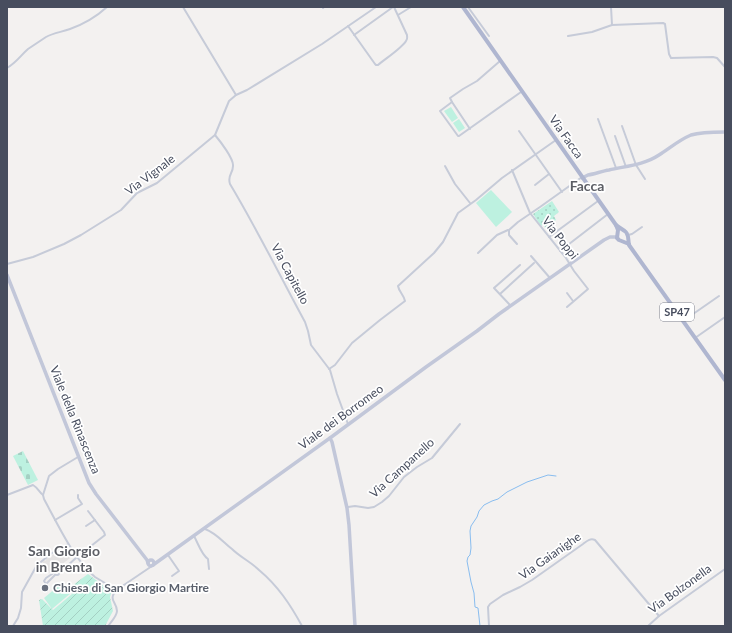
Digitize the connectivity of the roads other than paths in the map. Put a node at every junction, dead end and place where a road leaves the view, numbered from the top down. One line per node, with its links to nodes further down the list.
1 (107, 7): 16 (street)
2 (183, 7): 18 (street)
3 (376, 7): 10 (street)
4 (394, 7): 8 (street); 11 (street)
5 (411, 7): 8 (street)
6 (611, 7): 9 (street)
7 (465, 8): 12 (street); 14 (main road, Via Facca)
8 (398, 15): 11 (street)
9 (612, 25): 13 (street); 15 (street)
10 (348, 26): 11 (street); 18 (street)
11 (354, 35)
12 (489, 36)
13 (568, 36)
14 (500, 60): 17 (main road, Via Facca); 19 (street)
15 (725, 67)
16 (7, 68)
17 (522, 91): 22 (street); 27 (main road, Via Facca)
18 (236, 95): 25 (street, Via Vignale)
19 (452, 102): 22 (street); 22 (street)
20 (598, 119): 32 (street)
21 (622, 126): 29 (street)
22 (470, 129)
23 (519, 131): 28 (street)
24 (725, 132): 29 (main road)
25 (215, 135): 57 (street, Via Vignale); 71 (street, Via Capitello)
26 (615, 136): 31 (street)
27 (556, 140): 28 (street); 35 (main road, Via Facca)
28 (535, 154): 33 (street); 34 (street)
29 (636, 165): 31 (main road); 36 (street)
30 (445, 166): 40 (street)
31 (626, 167): 32 (main road)
32 (616, 168): 35 (main road)
33 (512, 170): 40 (street); 41 (street, Via Poppi)
34 (550, 174): 37 (street); 38 (street)
35 (583, 179): 38 (street); 39 (main road, Via Facca)
36 (645, 179)
37 (535, 184)
38 (562, 192): 41 (street)
39 (599, 201): 42 (main road, Via Facca); 48 (street)
40 (470, 203): 71 (street)
41 (530, 214): 45 (street); 48 (street, Via Poppi)
42 (608, 214): 43 (main road, Via Facca); 53 (street)
43 (616, 225): 46 (main road, Via Facca); 47 (main road, Via Facca)
44 (642, 227): 49 (street)
45 (509, 230): 51 (street); 54 (street)
46 (622, 230): 47 (main road); 49 (main road)
47 (617, 235): 50 (main road, SP47); 58 (main road)
48 (549, 237): 53 (street, Via Poppi)
49 (628, 237): 50 (main road); 52 (main road, SP47)
50 (623, 241): 52 (main road, SP47)
51 (517, 244)
52 (629, 245): 69 (main road, SP47)
53 (560, 251): 58 (street, Via Poppi)
54 (478, 253)
55 (531, 256): 61 (street)
56 (534, 263): 63 (street)
57 (7, 264)
58 (569, 264): 61 (main road); 65 (street, Via Poppi)
59 (520, 265): 63 (street)
60 (7, 275): 76 (main road, Viale della Rinascenza)
61 (550, 278): 66 (main road)
62 (567, 293): 65 (street)
63 (500, 294): 66 (street)
64 (719, 296): 69 (street)
65 (574, 302): 67 (street, Via Poppi)
66 (511, 306): 73 (main road, Viale dei Borromeo)
67 (567, 307)
68 (725, 317): 70 (street)
69 (683, 321): 70 (main road, SP47)
70 (695, 338): 72 (main road, SP47)
71 (329, 369): 73 (street, Via Capitello)
72 (725, 380)
73 (348, 424): 75 (main road, Viale dei Borromeo)
74 (460, 424): 80 (street, Via Campanello)
75 (330, 438): 80 (main road); 85 (main road, Viale dei Borromeo)
76 (79, 457): 78 (street); 90 (main road, Viale della Rinascenza)
77 (7, 495): 78 (street)
78 (43, 495): 82 (street)
79 (78, 495): 82 (street)
80 (347, 508): 100 (main road)
81 (88, 511): 83 (street)
82 (55, 520): 87 (street)
83 (95, 520): 84 (street); 89 (street)
84 (86, 526)
85 (204, 528): 86 (main road, Viale dei Borromeo); 99 (street)
86 (194, 536): 88 (main road, Viale dei Borromeo); 91 (street)
87 (68, 544): 89 (street); 97 (street)
88 (168, 554): 90 (main road, Viale dei Borromeo); 94 (street)
89 (77, 557): 93 (street); 95 (street)
90 (150, 564): 95 (street)
91 (209, 569)
92 (725, 569): 96 (street, Via Bolzonella)
93 (55, 573): 93 (street)
94 (172, 576)
95 (117, 589): 98 (street)
96 (659, 616): 101 (street, Via Gaianighe); 102 (street, Via Bolzonella)
97 (13, 626)
98 (108, 626)
99 (302, 626)
100 (355, 626)
101 (489, 626)
102 (648, 626)

